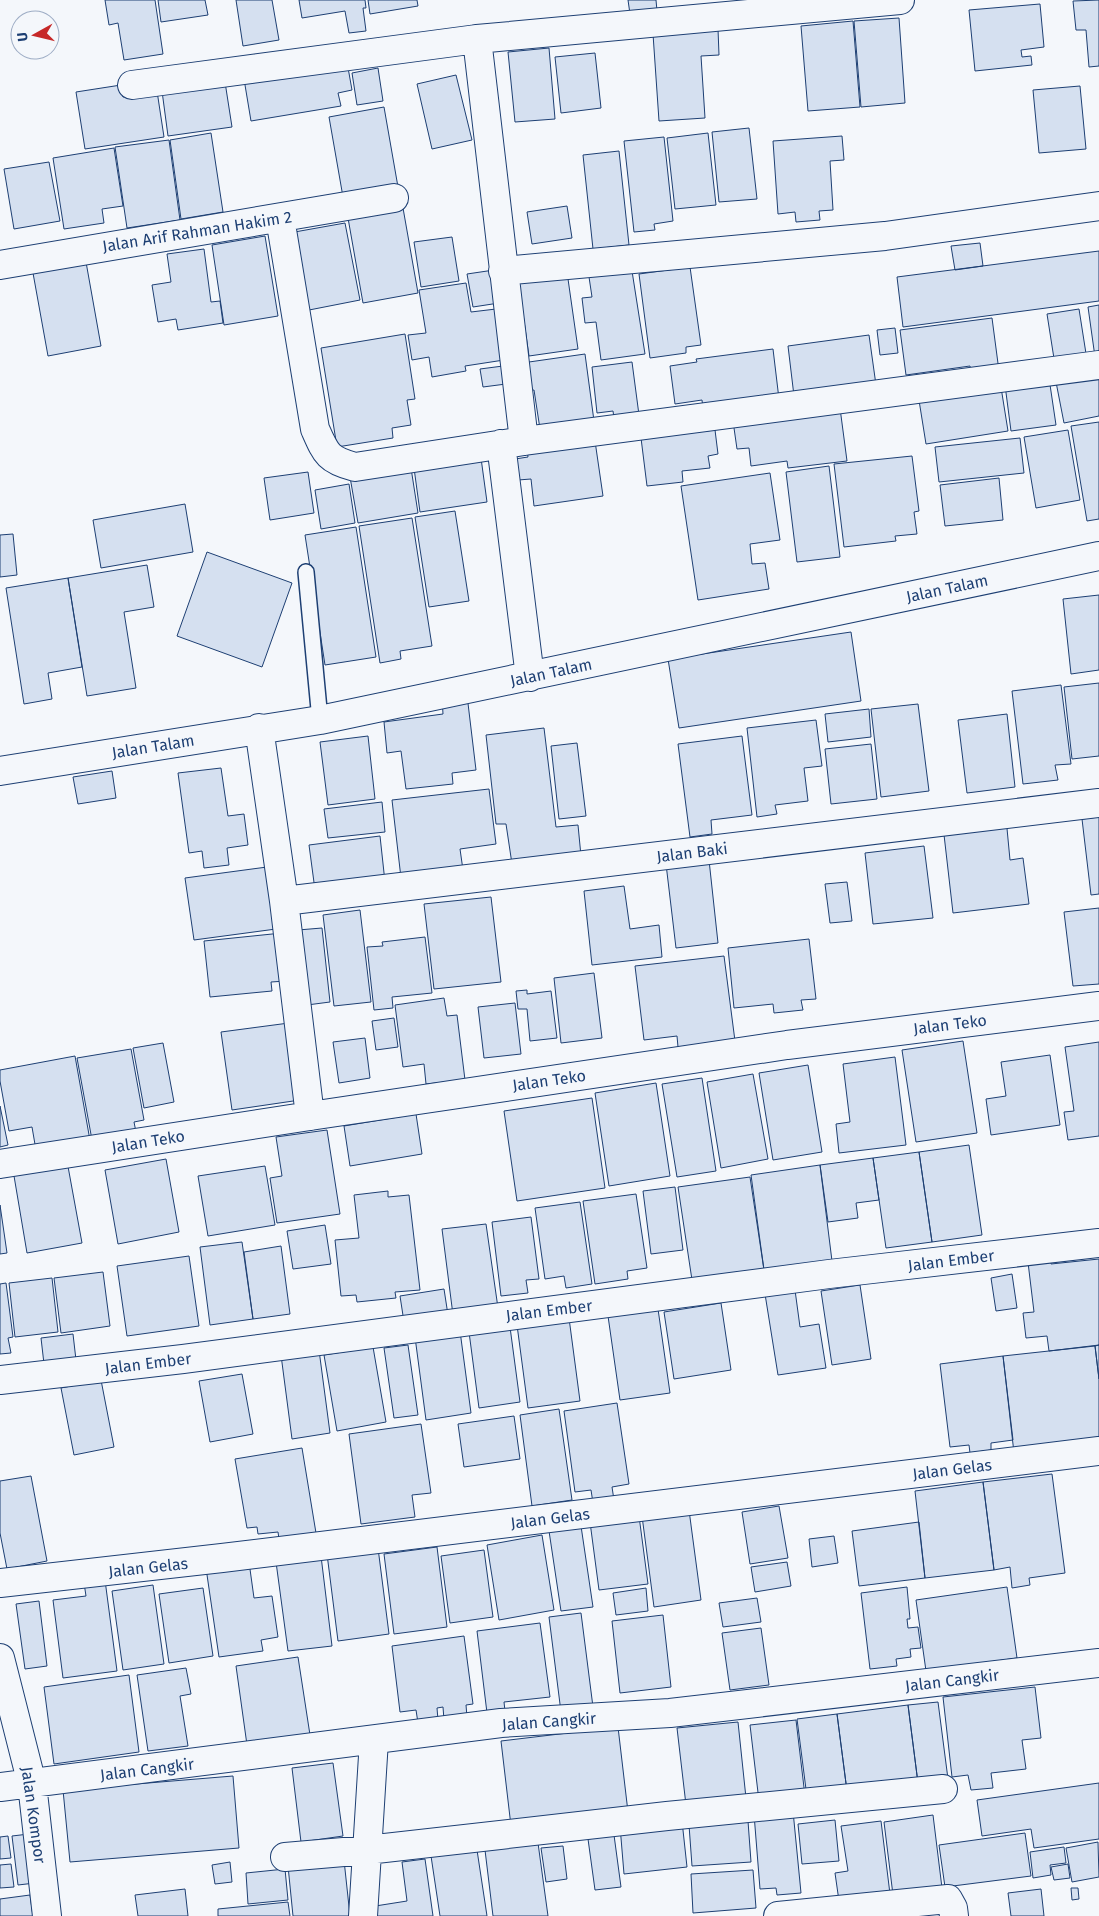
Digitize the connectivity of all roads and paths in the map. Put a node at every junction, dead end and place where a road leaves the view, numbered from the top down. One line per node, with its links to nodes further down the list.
1 (900, 0): 2 (street)
2 (478, 39): 3 (street); 8 (street)
3 (132, 85)
4 (394, 198): 6 (street, Jalan Arif Rahman Hakim 2)
5 (1099, 206): 8 (street)
6 (280, 218): 7 (street, Jalan Arif Rahman Hakim 2); 10 (street)
7 (0, 265)
8 (503, 271): 10 (street)
9 (1099, 365): 10 (street)
10 (512, 442): 13 (street)
11 (1099, 556): 13 (street, Jalan Talam)
12 (306, 572): 14 (lane)
13 (530, 676): 14 (street, Jalan Talam)
14 (320, 720): 15 (street, Jalan Talam)
15 (259, 728): 16 (street, Jalan Talam); 18 (street)
16 (0, 771)
17 (1099, 803): 18 (street, Jalan Baki)
18 (284, 901): 20 (street)
19 (1099, 1006): 20 (street, Jalan Teko)
20 (310, 1116): 21 (street, Jalan Teko)
21 (0, 1164)
22 (1099, 1243): 23 (street, Jalan Ember)
23 (0, 1380)
24 (1099, 1451): 25 (street, Jalan Gelas)
25 (0, 1583)
26 (0, 1658): 29 (street, Jalan Kompor)
27 (1099, 1663): 28 (street, Jalan Cangkir)
28 (374, 1740): 29 (street, Jalan Cangkir); 32 (street)
29 (32, 1784): 30 (street, Jalan Cangkir); 34 (street, Jalan Kompor)
30 (0, 1788)
31 (943, 1789): 32 (street)
32 (367, 1850): 33 (street); 35 (street)
33 (285, 1857)
34 (47, 1916)
35 (363, 1916)
36 (778, 1916): 37 (street)
37 (954, 1916)

